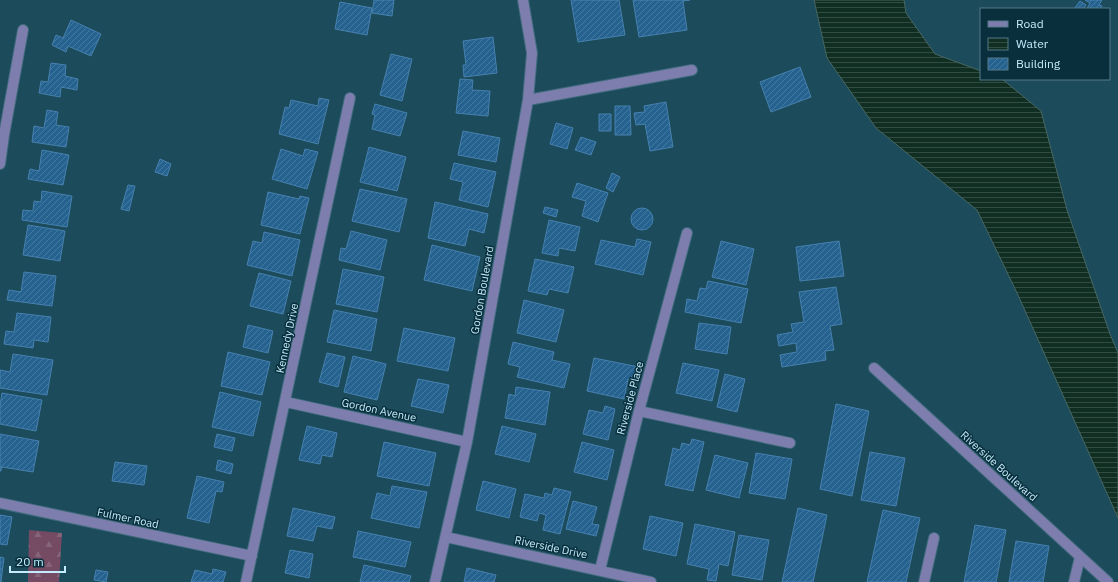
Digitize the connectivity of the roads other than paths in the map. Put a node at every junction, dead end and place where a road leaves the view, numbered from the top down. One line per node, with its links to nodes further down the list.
1 (522, 0): 5 (street, Gordon Boulevard)
2 (23, 30): 6 (street)
3 (692, 70): 5 (street)
4 (350, 98): 10 (street, Kennedy Drive)
5 (528, 100): 12 (street, Gordon Boulevard)
6 (2, 134): 7 (street)
7 (0, 164)
8 (688, 233): 11 (street, Riverside Place)
9 (874, 368): 18 (street, Riverside Boulevard)
10 (286, 402): 12 (street, Gordon Avenue); 17 (street, Kennedy Drive)
11 (639, 411): 13 (street); 19 (street, Riverside Place)
12 (467, 442): 15 (street, Gordon Boulevard)
13 (790, 443)
14 (0, 503): 17 (street, Fulmer Road)
15 (446, 536): 19 (street, Riverside Drive); 21 (street, Gordon Boulevard)
16 (934, 538): 23 (street)
17 (252, 556): 20 (street, Kennedy Drive)
18 (1080, 557): 24 (street); 25 (street, Riverside Boulevard)
19 (600, 570): 22 (street, Riverside Drive)
20 (246, 582)
21 (435, 582)
22 (651, 582)
23 (924, 582)
24 (1074, 582)
25 (1108, 582)

